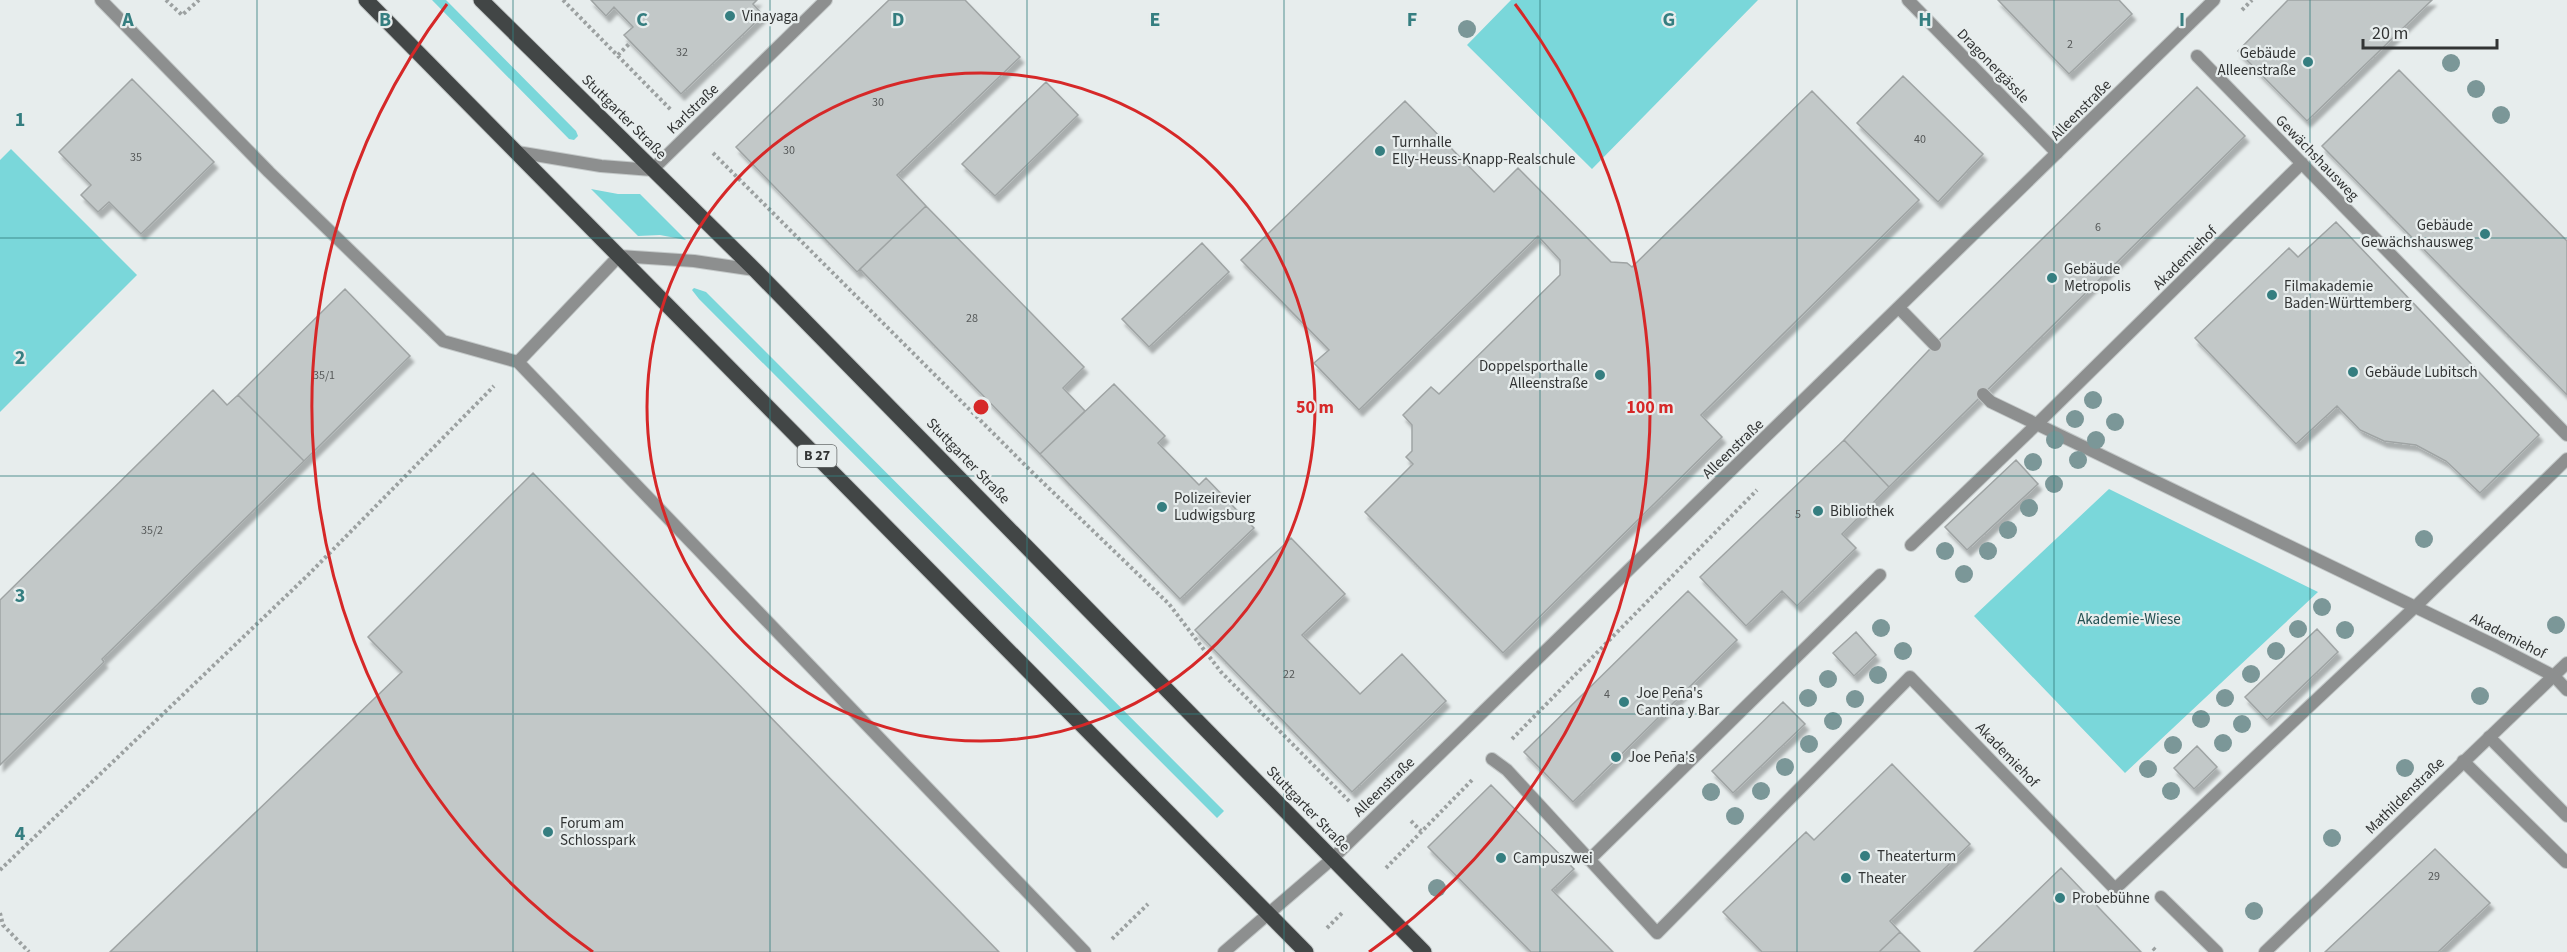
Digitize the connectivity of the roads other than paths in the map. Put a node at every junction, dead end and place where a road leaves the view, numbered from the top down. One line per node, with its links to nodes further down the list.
1 (101, 0): 16 (street)
2 (366, 0): 8 (main road, B 27)
3 (481, 0): 11 (main road, Stuttgarter Straße)
4 (826, 0): 11 (street, Karlstraße)
5 (1908, 0): 9 (street, Dragonergässle)
6 (2214, 0): 9 (street, Alleenstraße)
7 (2197, 56): 10 (street, Gewächshausweg)
8 (517, 152): 11 (street); 12 (main road, B 27)
9 (2057, 153): 14 (street, Alleenstraße)
10 (2302, 163): 18 (street, Akademiehof); 19 (street, Gewächshausweg)
11 (652, 170): 13 (main road, Stuttgarter Straße)
12 (619, 256): 13 (street); 16 (street); 35 (main road, B 27)
13 (755, 270): 31 (main road, Stuttgarter Straße)
14 (1899, 308): 15 (street); 31 (street, Alleenstraße)
15 (1935, 345)
16 (518, 362): 37 (street)
17 (1983, 394): 18 (street, Akademiehof)
18 (2037, 424): 21 (street, Akademiehof); 23 (street, Akademiehof)
19 (2567, 435)
20 (2567, 459): 23 (street, Akademiehof)
21 (1911, 545)
22 (1880, 575): 32 (street)
23 (2416, 606): 25 (street, Akademiehof); 32 (street, Akademiehof)
24 (2567, 663): 25 (street, Mathildenstraße)
25 (2554, 676): 26 (street); 27 (street, Mathildenstraße)
26 (2567, 690)
27 (2488, 737): 29 (street, Mathildenstraße); 30 (street)
28 (1492, 759): 32 (street, Akademiehof)
29 (2463, 761): 33 (street); 41 (street, Mathildenstraße)
30 (2567, 816)
31 (1332, 859): 35 (street, Alleenstraße); 39 (main road, Stuttgarter Straße)
32 (1589, 860)
33 (2566, 862)
34 (2161, 897): 40 (street)
35 (1267, 913): 36 (main road, B 27); 38 (street, Alleenstraße)
36 (1305, 951)
37 (1085, 952)
38 (1224, 952)
39 (1424, 952)
40 (2217, 952)
41 (2265, 952)

